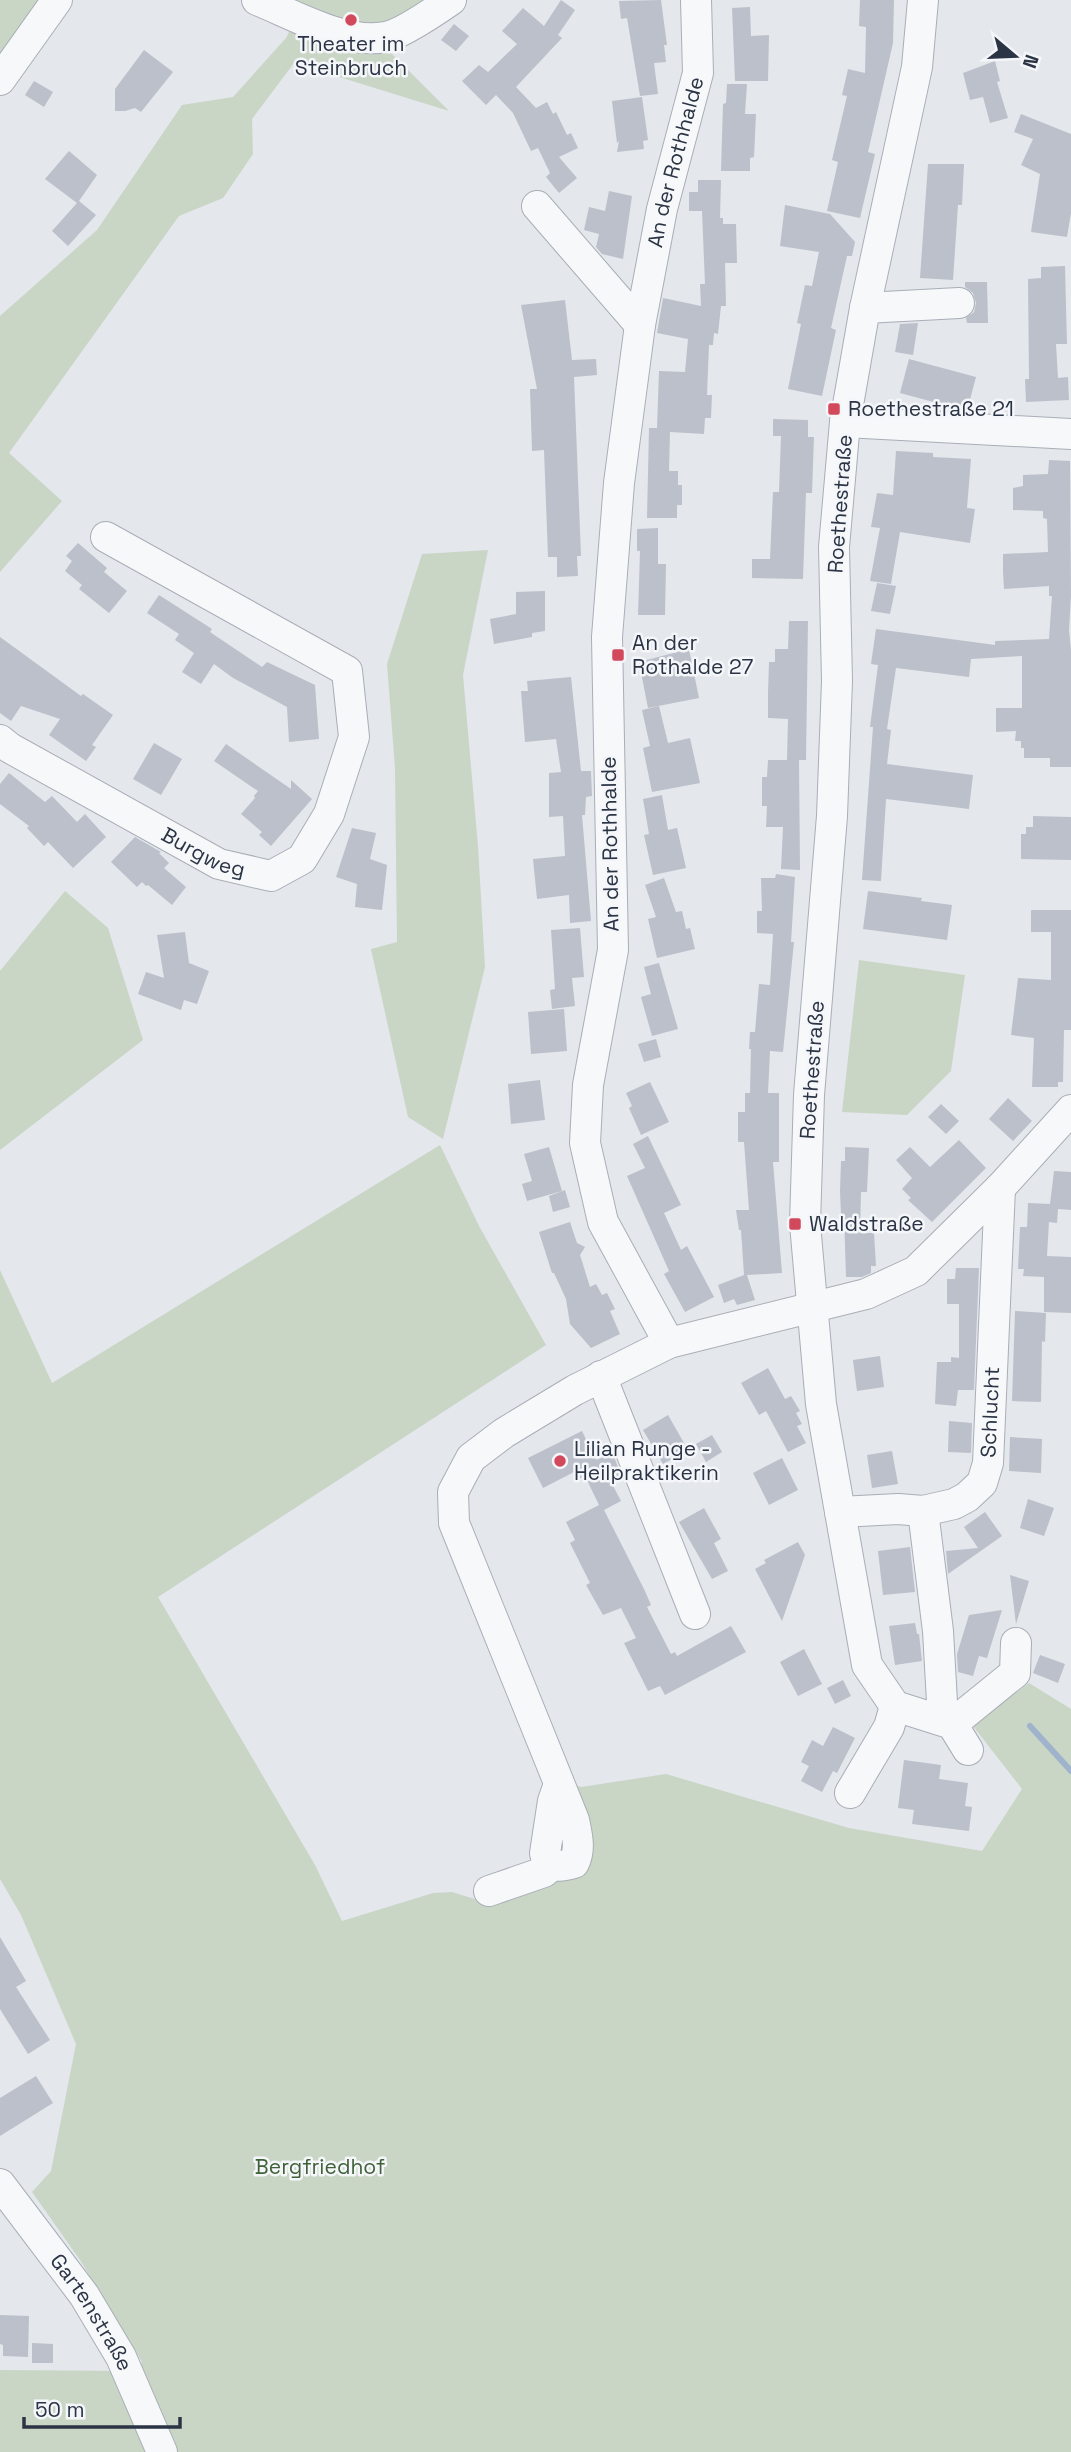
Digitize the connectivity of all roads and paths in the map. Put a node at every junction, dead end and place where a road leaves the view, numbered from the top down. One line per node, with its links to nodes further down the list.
1 (57, 0): 6 (street)
2 (257, 0): 3 (street)
3 (451, 0)
4 (696, 0): 10 (street, An der Rothhalde)
5 (923, 0): 9 (street, Roethestraße)
6 (0, 80)
7 (537, 206): 10 (street)
8 (959, 303): 9 (street)
9 (865, 308): 11 (street, Roethestraße)
10 (639, 325): 18 (street, An der Rothhalde)
11 (845, 422): 12 (street, Roethestraße); 17 (street, Roethestraße)
12 (1071, 434)
13 (106, 537): 14 (street, Burgweg)
14 (0, 740)
15 (1071, 1110): 16 (street)
16 (1000, 1188): 17 (street); 20 (street, Schlucht)
17 (812, 1308): 18 (street); 21 (street, Roethestraße)
18 (669, 1343): 19 (street)
19 (601, 1376): 22 (street); 28 (street)
20 (923, 1511): 21 (street, Schlucht); 25 (street)
21 (840, 1513): 24 (street, Roethestraße)
22 (695, 1614)
23 (1016, 1643): 25 (street)
24 (895, 1706): 25 (street); 27 (street)
25 (947, 1722): 26 (street)
26 (968, 1750)
27 (850, 1793)
28 (489, 1891)
29 (0, 2184): 30 (street, Gartenstraße)
30 (162, 2452)

